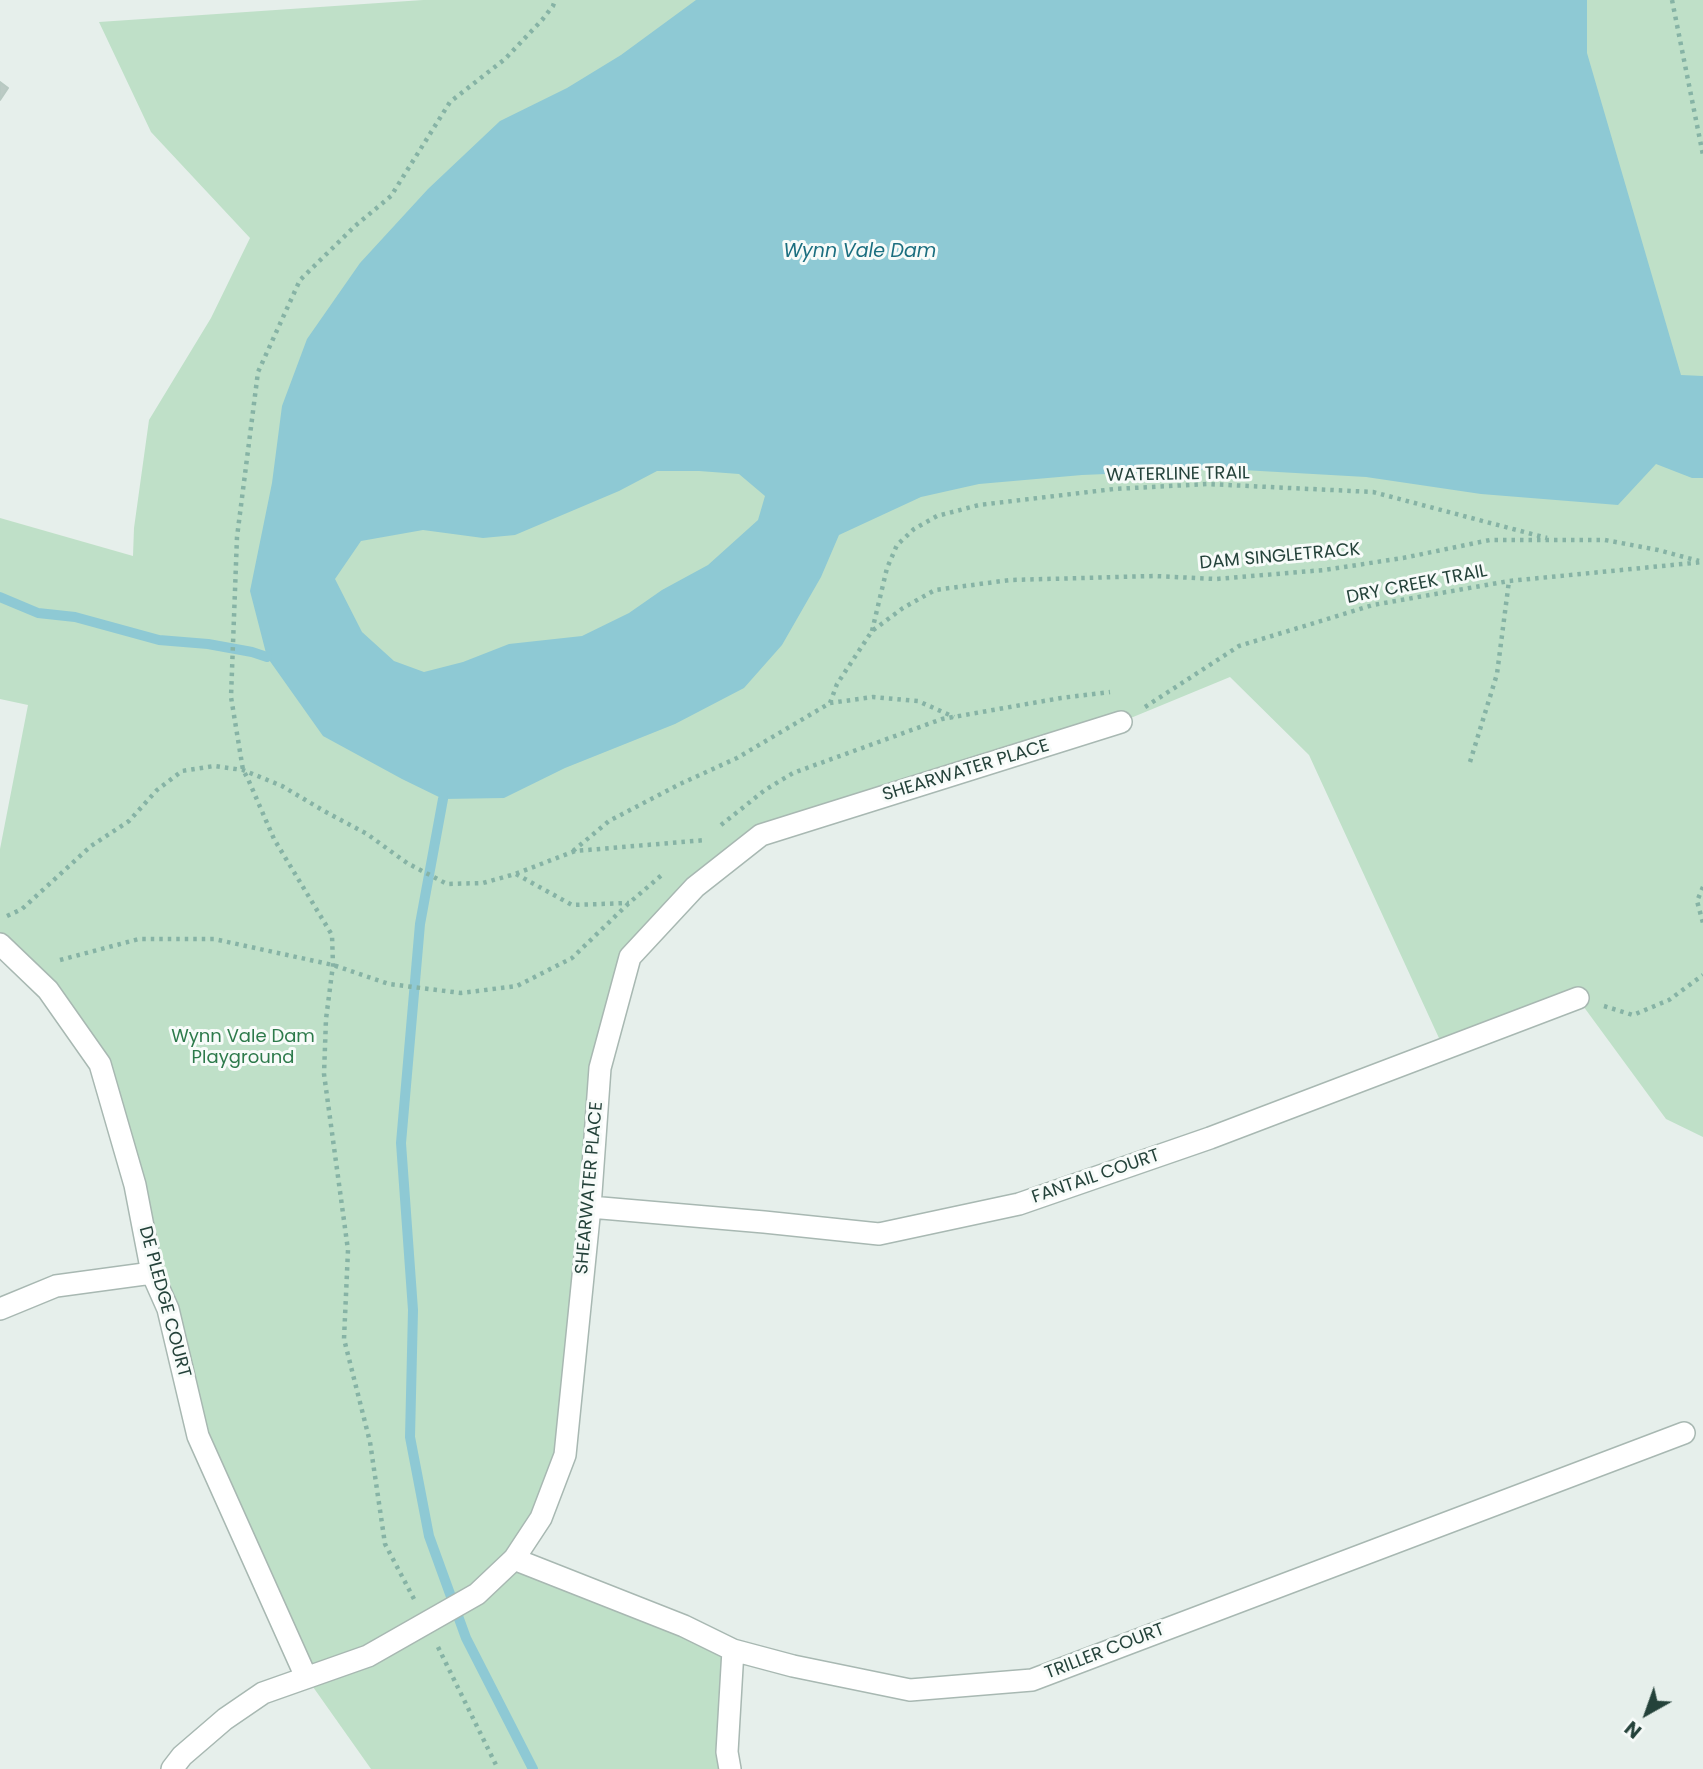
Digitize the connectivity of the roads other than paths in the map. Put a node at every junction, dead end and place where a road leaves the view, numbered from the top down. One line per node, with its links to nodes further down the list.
1 (1121, 722): 4 (street, SHEARWATER PLACE)
2 (0, 944): 5 (street, DE PLEDGE COURT)
3 (1578, 998): 4 (street, FANTAIL COURT)
4 (590, 1207): 8 (street, SHEARWATER PLACE)
5 (152, 1273): 6 (street); 10 (street, DE PLEDGE COURT)
6 (0, 1310)
7 (1684, 1433): 9 (street, TRILLER COURT)
8 (514, 1559): 9 (street, TRILLER COURT); 10 (street, SHEARWATER PLACE)
9 (733, 1650): 12 (street)
10 (306, 1677): 11 (street, SHEARWATER PLACE)
11 (172, 1769)
12 (730, 1769)

